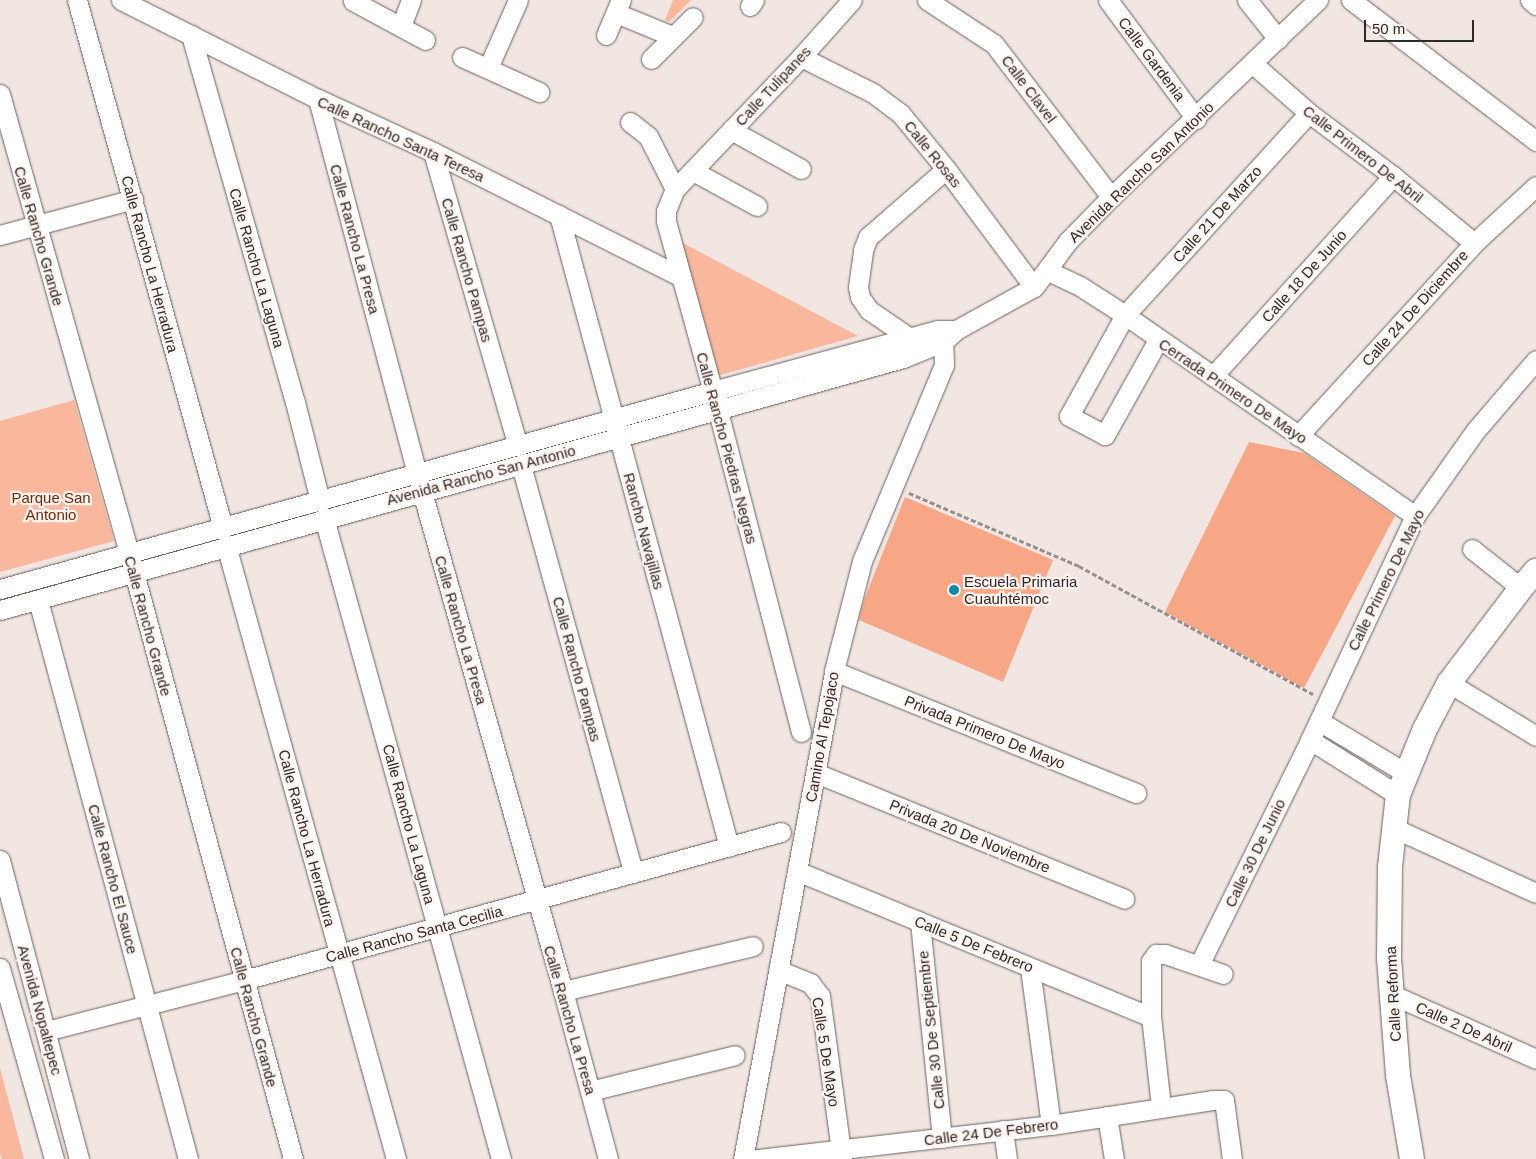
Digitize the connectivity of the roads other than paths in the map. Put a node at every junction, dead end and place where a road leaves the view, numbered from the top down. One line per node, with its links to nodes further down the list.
1 (77, 0): 43 (street, Calle Rancho La Herradura)
2 (121, 0): 18 (street, Calle Rancho Santa Teresa)
3 (411, 0): 16 (street)
4 (518, 0): 26 (street)
5 (852, 0): 23 (street, Calle Tulipanes)
6 (927, 0): 42 (street, Calle Clavel)
7 (1108, 0): 31 (street, Calle Gardenia)
8 (1246, 0): 20 (street)
9 (1318, 0): 20 (street, Avenida Rancho San Antonio)
10 (1351, 0): 34 (street)
11 (1530, 0): 13 (street)
12 (353, 1): 16 (street)
13 (1536, 5)
14 (618, 6): 17 (street); 19 (street)
15 (693, 17): 19 (street)
16 (400, 26): 21 (street)
17 (606, 34)
18 (191, 35): 29 (street, Calle Rancho Santa Teresa); 65 (street, Calle Rancho La Laguna)
19 (672, 36): 24 (street)
20 (1278, 39): 25 (street, Avenida Rancho San Antonio)
21 (426, 40)
22 (462, 57): 26 (street)
23 (801, 57): 33 (street, Calle Tulipanes); 37 (street, Calle Rosas)
24 (651, 60)
25 (1253, 64): 30 (street, Calle Primero De Abril); 31 (street, Avenida Rancho San Antonio)
26 (488, 68): 27 (street)
27 (538, 92)
28 (0, 94): 46 (street, Calle Rancho Grande)
29 (318, 99): 35 (street, Calle Rancho Santa Teresa); 64 (street, Calle Rancho La Presa)
30 (1309, 113): 39 (street, Calle Primero De Abril); 52 (street, Calle 21 De Marzo)
31 (1196, 119): 42 (street, Avenida Rancho San Antonio)
32 (630, 122): 41 (street)
33 (731, 130): 36 (street); 38 (street, Calle Tulipanes)
34 (1536, 141)
35 (433, 152): 45 (street, Calle Rancho Santa Teresa); 62 (street, Calle Rancho Pampas)
36 (801, 169)
37 (946, 169): 51 (street, Calle Rosas); 55 (street)
38 (693, 171): 41 (street, Calle Rancho Piedras Negras); 44 (street)
39 (1393, 176): 48 (street, Calle Primero De Abril); 57 (street, Calle 18 De Junio)
40 (1536, 186): 48 (street, Calle 24 De Diciembre)
41 (674, 189): 50 (street, Calle Rancho Piedras Negras)
42 (1111, 197): 49 (street, Avenida Rancho San Antonio)
43 (132, 199): 46 (street); 67 (street, Calle Rancho La Herradura)
44 (757, 206)
45 (558, 215): 50 (street, Calle Rancho Santa Teresa); 60 (street, Rancho Navajillas)
46 (36, 226): 47 (street); 69 (street, Calle Rancho Grande)
47 (0, 235)
48 (1474, 243): 61 (street, Calle 24 De Diciembre)
49 (1048, 271): 51 (street, Avenida Rancho San Antonio); 52 (street, Cerrada Primero De Mayo)
50 (681, 277): 58 (street, Calle Rancho Piedras Negras)
51 (1034, 287): 53 (street, Avenida Rancho San Antonio)
52 (1125, 315): 54 (street, Cerrada Primero De Mayo); 54 (street, Calle 21 De Marzo)
53 (946, 334): 55 (street, Avenida Rancho San Antonio); 74 (street, Camino Al Tepojaco)
54 (1158, 340): 57 (street, Cerrada Primero De Mayo)
55 (914, 345): 58 (street, Avenida Rancho San Antonio); 59 (street, Avenida Rancho San Antonio)
56 (1536, 360): 66 (street, Calle Primero De Mayo)
57 (1213, 376): 61 (street, Cerrada Primero De Mayo)
58 (713, 391): 59 (street, Calle Rancho Piedras Negras); 60 (street, Avenida Rancho San Antonio)
59 (718, 410): 60 (street, Avenida Rancho San Antonio); 77 (street, Calle Rancho Piedras Negras)
60 (616, 429): 62 (street, Avenida Rancho San Antonio); 63 (street, Avenida Rancho San Antonio); 85 (street, Rancho Navajillas)
61 (1298, 436): 66 (street, Cerrada Primero De Mayo)
62 (518, 446): 64 (street, Avenida Rancho San Antonio)
63 (521, 465): 64 (street, Avenida Rancho San Antonio); 88 (street, Calle Rancho Pampas)
64 (420, 483): 65 (street, Avenida Rancho San Antonio); 91 (street, Calle Rancho La Presa)
65 (322, 509): 67 (street, Avenida Rancho San Antonio); 93 (street, Calle Rancho La Laguna)
66 (1415, 516): 76 (street, Calle Primero De Mayo)
67 (224, 537): 69 (street, Avenida Rancho San Antonio); 95 (street, Calle Rancho La Herradura)
68 (1472, 549): 70 (street)
69 (131, 563): 71 (street, Avenida Rancho San Antonio); 72 (street, Avenida Rancho San Antonio); 101 (street, Calle Rancho Grande)
70 (1528, 580): 75 (main road, Calle Reforma)
71 (0, 589)
72 (38, 600): 73 (street, Avenida Rancho San Antonio); 104 (street, Calle Rancho El Sauce)
73 (0, 610)
74 (834, 671): 80 (street, Camino Al Tepojaco); 82 (street, Privada Primero De Mayo)
75 (1449, 683): 78 (street); 81 (main road, Calle Reforma)
76 (1319, 721): 79 (street, Calle Primero De Mayo); 81 (street)
77 (801, 732)
78 (1536, 736)
79 (1310, 740): 81 (street); 96 (street, Calle 30 De Junio)
80 (816, 773): 87 (street, Camino Al Tepojaco); 90 (street, Privada 20 De Noviembre)
81 (1402, 784): 83 (main road, Calle Reforma)
82 (1136, 793)
83 (1394, 828): 89 (street); 103 (main road, Calle Reforma)
84 (782, 832): 85 (street, Calle Rancho Santa Cecilia)
85 (729, 847): 88 (street, Calle Rancho Santa Cecilia)
86 (0, 860): 106 (street, Avenida Nopaltepec)
87 (797, 872): 92 (street, Calle 5 De Febrero); 99 (street, Camino Al Tepojaco)
88 (633, 873): 91 (street, Calle Rancho Santa Cecilia)
89 (1536, 893)
90 (1124, 899)
91 (536, 901): 93 (street, Calle Rancho Santa Cecilia); 102 (street, Calle Rancho La Presa)
92 (920, 922): 98 (street, Calle 5 De Febrero); 114 (street, Calle 30 De Septiembre)
93 (437, 927): 95 (street, Calle Rancho Santa Cecilia); 121 (street, Calle Rancho La Laguna)
94 (754, 946): 102 (street)
95 (339, 954): 101 (street, Calle Rancho Santa Cecilia); 120 (street, Calle Rancho La Herradura)
96 (1199, 965): 100 (street); 105 (street)
97 (0, 968): 116 (street)
98 (1030, 968): 105 (street, Calle 5 De Febrero); 112 (street)
99 (778, 970): 115 (street, Calle 5 De Mayo); 123 (street, Camino Al Tepojaco)
100 (1223, 974)
101 (244, 980): 104 (street, Calle Rancho Santa Cecilia); 119 (street, Calle Rancho Grande)
102 (563, 991): 109 (street, Calle Rancho La Presa)
103 (1392, 994): 108 (street, Calle 2 De Abril); 128 (main road, Calle Reforma)
104 (146, 1006): 106 (street, Calle Rancho Santa Cecilia); 118 (street, Calle Rancho El Sauce)
105 (1151, 1017): 110 (street)
106 (46, 1031): 117 (street, Avenida Nopaltepec)
107 (735, 1055): 109 (street)
108 (1536, 1059)
109 (590, 1091): 122 (street, Calle Rancho La Presa)
110 (1161, 1107): 111 (street, Calle 24 De Febrero); 127 (street, Calle 24 De Febrero)
111 (1107, 1116): 112 (street, Calle 24 De Febrero); 126 (street)
112 (1051, 1125): 113 (street, Calle 24 De Febrero)
113 (1003, 1130): 114 (street, Calle 24 De Febrero); 125 (street)
114 (942, 1138): 115 (street, Calle 24 De Febrero)
115 (841, 1154): 124 (street, Calle 24 De Febrero)
116 (54, 1159)
117 (79, 1159)
118 (188, 1159)
119 (293, 1159)
120 (396, 1159)
121 (501, 1159)
122 (608, 1159)
123 (743, 1159)
124 (757, 1159)
125 (1007, 1159)
126 (1114, 1159)
127 (1232, 1159)
128 (1412, 1159)

